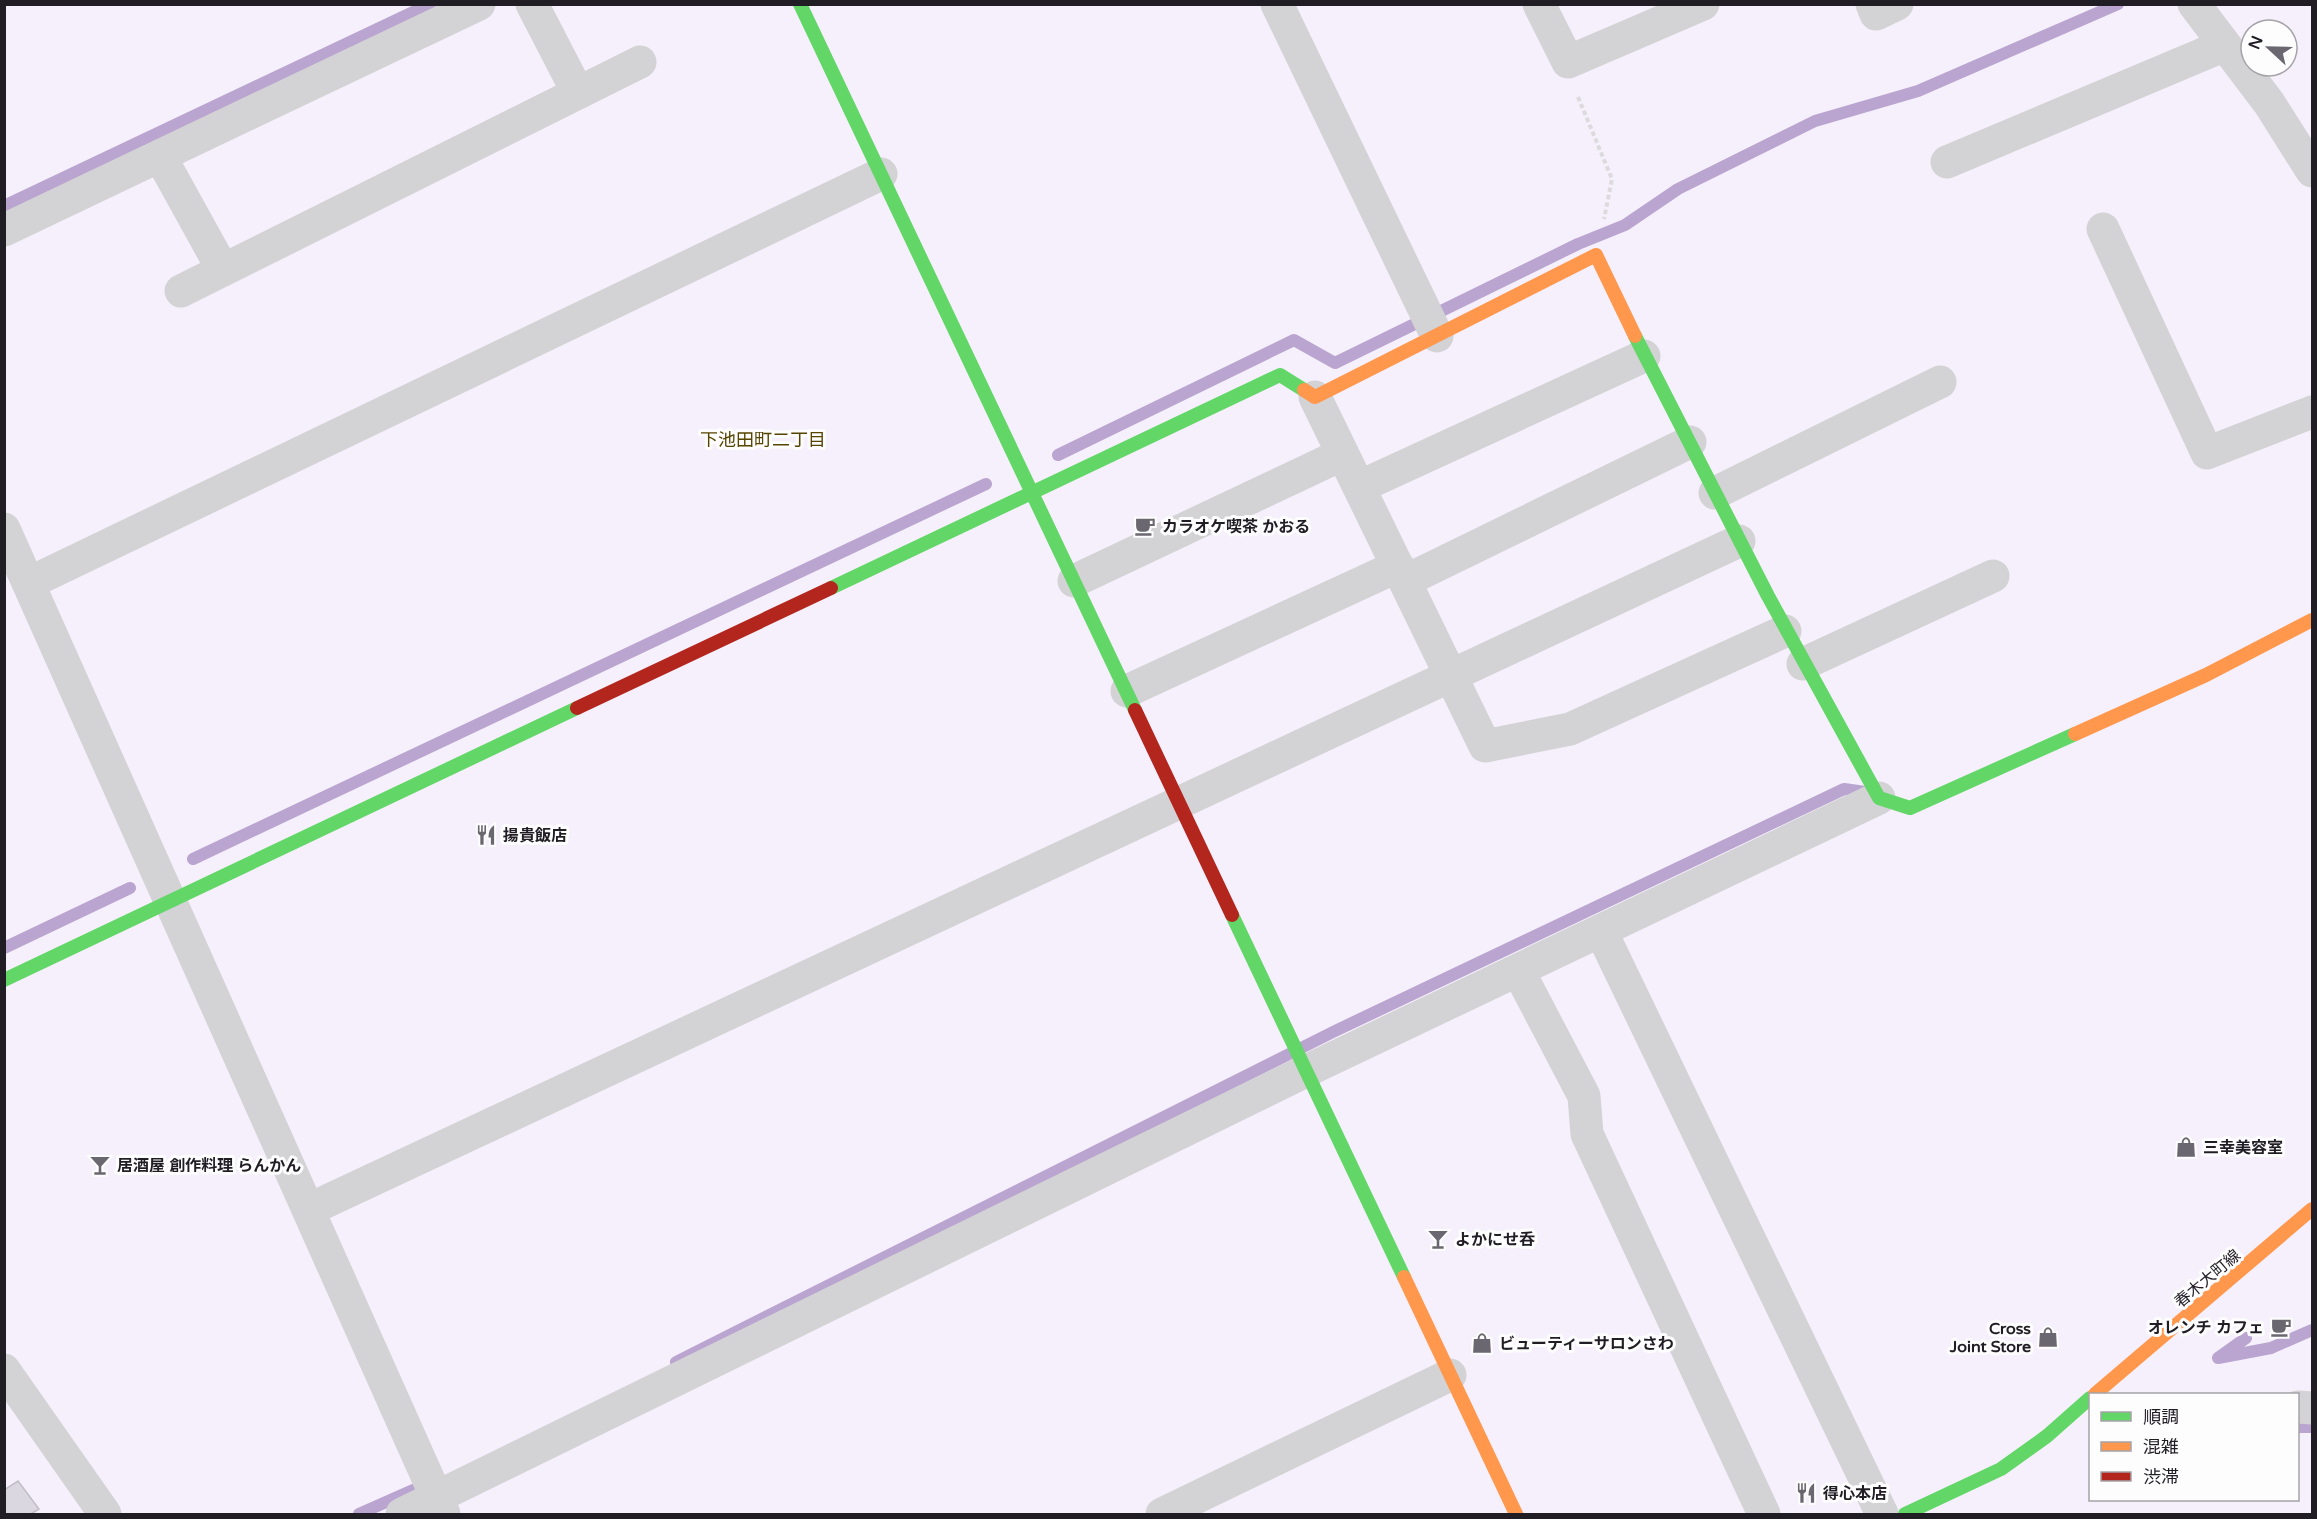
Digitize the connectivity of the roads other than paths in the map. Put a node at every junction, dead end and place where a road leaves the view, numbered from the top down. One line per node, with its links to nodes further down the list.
1 (479, 4): 13 (street)
2 (532, 4): 12 (street)
3 (800, 4): 16 (street)
4 (1277, 4): 21 (street)
5 (1539, 4): 6 (street)
6 (1703, 4)
7 (1872, 4): 8 (street)
8 (1897, 4)
9 (2194, 4): 10 (street)
10 (2225, 45): 14 (street); 15 (street)
11 (640, 62): 12 (street)
12 (578, 93): 19 (street)
13 (160, 156): 18 (street); 19 (street)
14 (1947, 162)
15 (2313, 171)
16 (881, 174): 29 (street); 36 (street)
17 (2103, 229): 25 (street)
18 (4, 230)
19 (223, 270): 20 (street)
20 (181, 291)
21 (1437, 336): 22 (street); 24 (street)
22 (1644, 356): 26 (street); 28 (street)
23 (1940, 382): 30 (street)
24 (1315, 398): 27 (street); 29 (street)
25 (2313, 412)
26 (1690, 442): 30 (street); 33 (street)
27 (1342, 454): 28 (street); 35 (street)
28 (1359, 487): 33 (street)
29 (1032, 492): 35 (street); 44 (street)
30 (1715, 493): 32 (street)
31 (4, 529): 36 (street)
32 (1739, 541): 38 (street); 40 (street)
33 (1401, 574): 40 (street); 41 (street)
34 (1993, 576): 39 (street)
35 (1074, 581): 41 (street)
36 (29, 583): 44 (street)
37 (2313, 620): 42 (street)
38 (1785, 631): 39 (street); 40 (street)
39 (1803, 664): 42 (street)
40 (1451, 676): 43 (street)
41 (1127, 691): 43 (street)
42 (1879, 798): 45 (street)
43 (1179, 804): 48 (street); 50 (street)
44 (171, 901): 47 (street); 50 (street)
45 (1601, 931): 46 (street); 61 (street)
46 (1518, 970): 48 (street); 60 (street)
47 (4, 980)
48 (1306, 1071): 52 (street); 55 (street)
49 (2313, 1209): 53 (street, 春木大町線)
50 (308, 1210): 55 (street)
51 (4, 1370): 56 (street)
52 (1450, 1375): 58 (street); 59 (street)
53 (2097, 1393)
54 (2089, 1400): 62 (street)
55 (440, 1506): 57 (street)
56 (105, 1515)
57 (402, 1515)
58 (1162, 1515)
59 (1516, 1515)
60 (1764, 1515)
61 (1882, 1515)
62 (1905, 1515)

